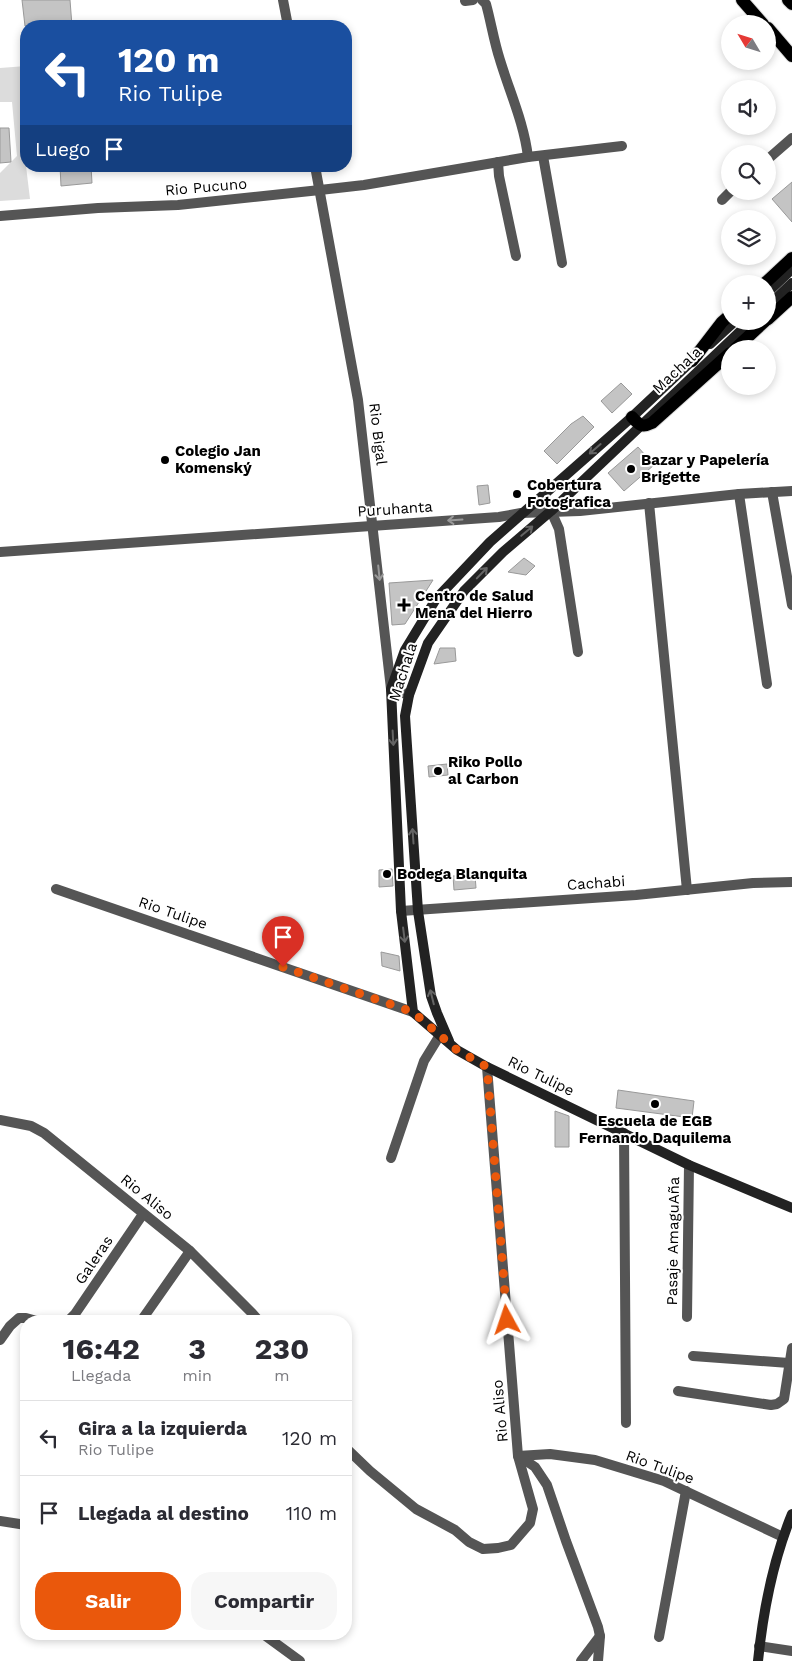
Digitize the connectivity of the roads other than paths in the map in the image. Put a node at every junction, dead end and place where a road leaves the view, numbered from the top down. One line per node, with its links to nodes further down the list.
1 (283, 0): 7 (street)
2 (482, 0): 14 (street)
3 (742, 0): 6 (main road)
4 (788, 0): 5 (main road)
5 (792, 4)
6 (755, 15)
7 (287, 20)
8 (776, 37): 9 (main road)
9 (792, 56)
10 (792, 138): 12 (street)
11 (622, 146): 13 (street, Rio Pucuno)
12 (776, 152)
13 (543, 156): 14 (street, Rio Pucuno); 21 (street)
14 (528, 157): 15 (street, Rio Pucuno)
15 (498, 162): 17 (street, Rio Pucuno); 19 (street)
16 (316, 172): 17 (street, Rio Bigal)
17 (320, 190): 18 (street, Rio Pucuno); 43 (street, Rio Bigal)
18 (0, 216)
19 (516, 256)
20 (792, 258): 23 (main road)
21 (562, 263)
22 (792, 269): 25 (main road)
23 (774, 275)
24 (792, 283): 27 (main road)
25 (776, 284)
26 (792, 297): 28 (main road)
27 (776, 298)
28 (776, 311)
29 (721, 323): 34 (main road)
30 (725, 330): 34 (main road, Machala)
31 (741, 330): 36 (main road, Machala)
32 (755, 330): 33 (main road)
33 (745, 340)
34 (692, 360): 36 (main road, Machala)
35 (721, 361): 36 (main road)
36 (636, 421): 41 (main road, Machala); 42 (main road, Machala, one-way to 42)
37 (792, 491): 38 (street, Puruhanta)
38 (772, 492): 39 (street, Puruhanta); 45 (street)
39 (739, 494): 40 (street, Puruhanta); 47 (street)
40 (649, 504): 41 (street, Puruhanta); 52 (street)
41 (551, 511): 42 (street, Puruhanta); 46 (street); 49 (main road, Machala, one-way to 41)
42 (521, 513): 43 (street, Puruhanta, one-way to 43); 48 (main road, Machala)
43 (374, 525): 44 (street, Puruhanta); 48 (street, Rio Bigal, one-way to 48)
44 (0, 552)
45 (792, 605)
46 (578, 652)
47 (767, 684)
48 (391, 689): 49 (street); 53 (main road, Machala, one-way to 53)
49 (410, 695): 54 (main road, Machala, one-way to 49)
50 (792, 882): 52 (street, Cachabi)
51 (56, 889): 55 (street, Rio Tulipe)
52 (687, 890): 54 (street, Cachabi)
53 (401, 911): 54 (street, Cachabi); 55 (main road, Machala, one-way to 55)
54 (418, 911): 57 (main road, Machala, one-way to 54)
55 (413, 1012): 56 (main road, Rio Tulipe)
56 (440, 1035): 57 (main road, Rio Tulipe); 61 (street)
57 (450, 1042): 58 (main road, Rio Tulipe)
58 (487, 1067): 60 (main road, Rio Tulipe); 78 (street, Rio Aliso)
59 (0, 1120): 64 (street, Rio Aliso)
60 (624, 1133): 62 (main road, Rio Tulipe); 76 (street)
61 (391, 1158)
62 (689, 1165): 63 (main road, Rio Tulipe); 69 (street, Pasaje AmaguAña)
63 (792, 1208)
64 (143, 1214): 65 (street, Rio Aliso); 66 (street, Galeras)
65 (190, 1251): 67 (street); 68 (street, Rio Aliso)
66 (75, 1315)
67 (145, 1315)
68 (254, 1315)
69 (688, 1317)
70 (20, 1318): 71 (street)
71 (0, 1340)
72 (792, 1348): 74 (street)
73 (693, 1356): 74 (street)
74 (790, 1363): 75 (street)
75 (678, 1390)
76 (626, 1423)
77 (352, 1454): 78 (street, Rio Aliso)
78 (518, 1456): 79 (street, Rio Tulipe); 84 (street)
79 (686, 1491): 83 (street, Rio Tulipe); 85 (street)
80 (792, 1514): 83 (main road)
81 (0, 1521): 82 (street)
82 (20, 1524)
83 (783, 1537): 87 (main road)
84 (599, 1632): 90 (street); 91 (street)
85 (659, 1637)
86 (271, 1640): 89 (street)
87 (759, 1646): 88 (street); 92 (main road)
88 (792, 1651)
89 (300, 1661)
90 (581, 1661)
91 (598, 1661)
92 (758, 1661)

